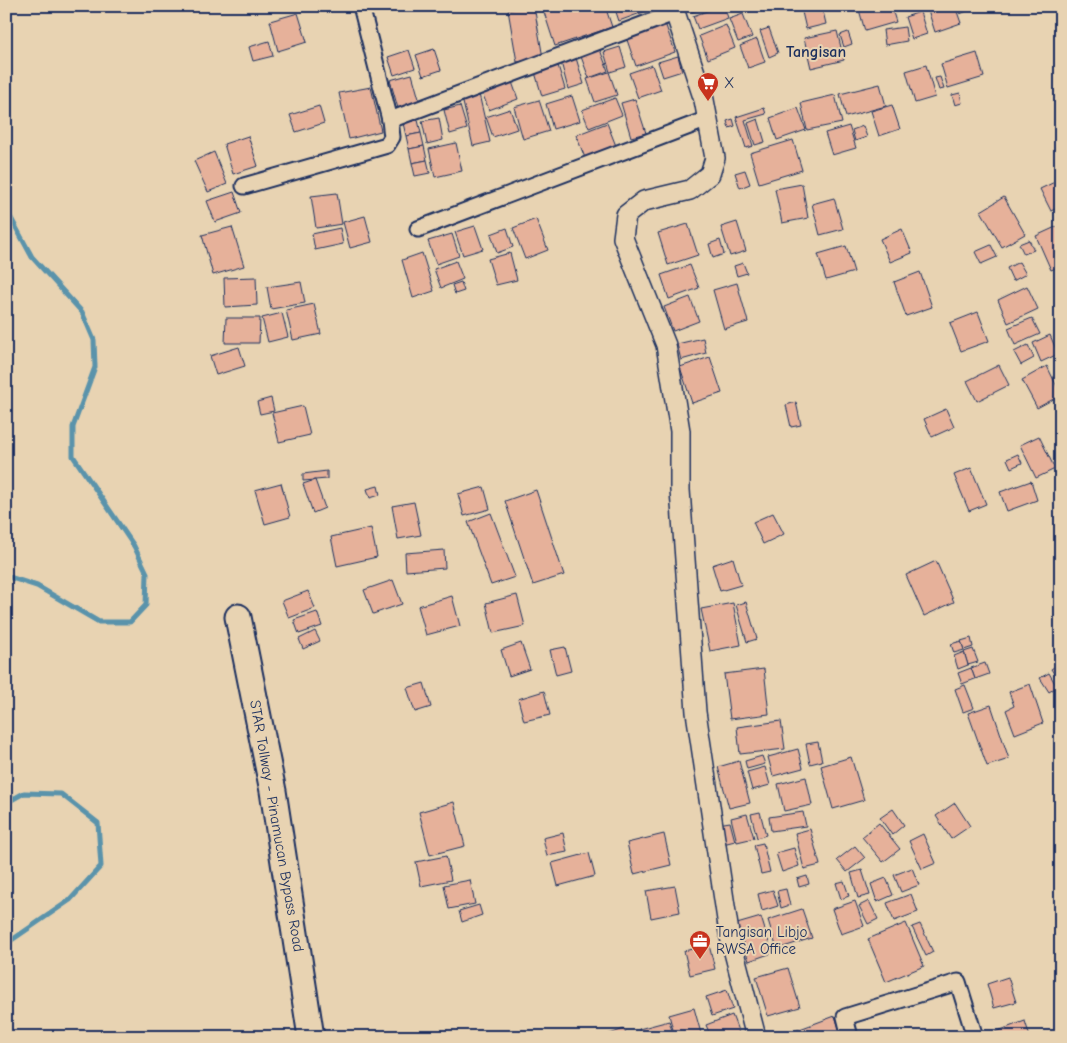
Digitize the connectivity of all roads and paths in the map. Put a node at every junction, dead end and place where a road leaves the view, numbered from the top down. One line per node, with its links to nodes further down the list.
1 (361, 6): 4 (street)
2 (674, 10): 3 (street); 4 (street)
3 (708, 119): 6 (street); 9 (street)
4 (390, 120): 5 (street)
5 (244, 186)
6 (418, 229)
7 (238, 617): 8 (main road, STAR Tollway - Pinamucan Bypass Road)
8 (311, 1037)
9 (756, 1037)
10 (850, 1037): 11 (street)
11 (975, 1037)

